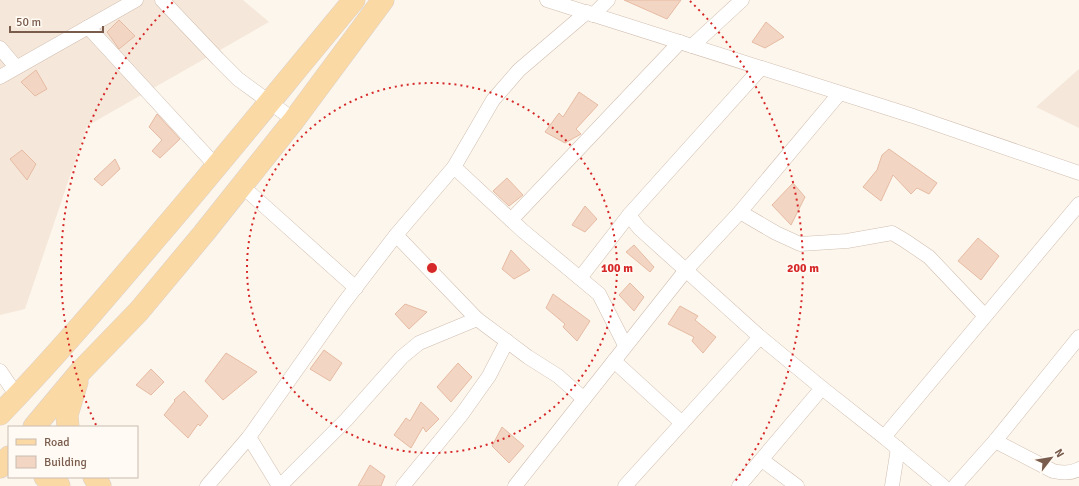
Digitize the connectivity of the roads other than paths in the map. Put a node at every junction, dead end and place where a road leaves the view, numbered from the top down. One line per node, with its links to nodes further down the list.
1 (136, 0): 9 (street)
2 (162, 0): 16 (street)
3 (354, 0): 16 (main road)
4 (383, 0): 17 (main road)
5 (547, 0): 8 (street)
6 (608, 0): 8 (street)
7 (742, 0): 10 (street)
8 (590, 14): 10 (street); 19 (street)
9 (88, 27): 12 (street); 18 (street)
10 (686, 44): 13 (street); 25 (street)
11 (0, 48): 12 (street)
12 (16, 67): 14 (street)
13 (761, 68): 15 (street); 24 (street)
14 (0, 77)
15 (839, 94): 20 (street); 23 (street)
16 (270, 101): 17 (street); 18 (main road)
17 (294, 120): 21 (main road)
18 (217, 166): 40 (main road)
19 (454, 167): 25 (street); 26 (street)
20 (1079, 173)
21 (242, 186): 29 (street); 38 (main road)
22 (1079, 204): 30 (street)
23 (740, 212): 27 (street); 30 (street)
24 (629, 215): 27 (street); 28 (street)
25 (511, 220): 28 (street)
26 (396, 236): 29 (street); 31 (street)
27 (686, 270): 32 (street); 35 (street)
28 (580, 278): 35 (street)
29 (356, 288): 46 (street)
30 (985, 316): 47 (street)
31 (477, 318): 34 (street); 55 (street)
32 (760, 337): 39 (street); 43 (street)
33 (1079, 338): 48 (street)
34 (507, 341): 41 (street); 56 (street)
35 (625, 346): 36 (street)
36 (614, 362): 41 (street); 43 (street)
37 (0, 371): 40 (street)
38 (80, 372): 44 (main road); 45 (main road)
39 (822, 388): 47 (street); 50 (street)
40 (18, 396): 42 (main road)
41 (584, 399): 57 (street)
42 (0, 414)
43 (682, 423): 58 (street)
44 (35, 426)
45 (68, 426)
46 (249, 437): 54 (street); 55 (street)
47 (884, 437): 49 (street)
48 (995, 441): 51 (street); 63 (street)
49 (898, 448): 61 (street); 62 (street)
50 (762, 460): 59 (street); 60 (street)
51 (1079, 469)
52 (48, 478): 53 (main road)
53 (60, 486)
54 (208, 486)
55 (280, 486)
56 (403, 486)
57 (515, 486)
58 (625, 486)
59 (739, 486)
60 (797, 486)
61 (892, 486)
62 (943, 486)
63 (955, 486)

